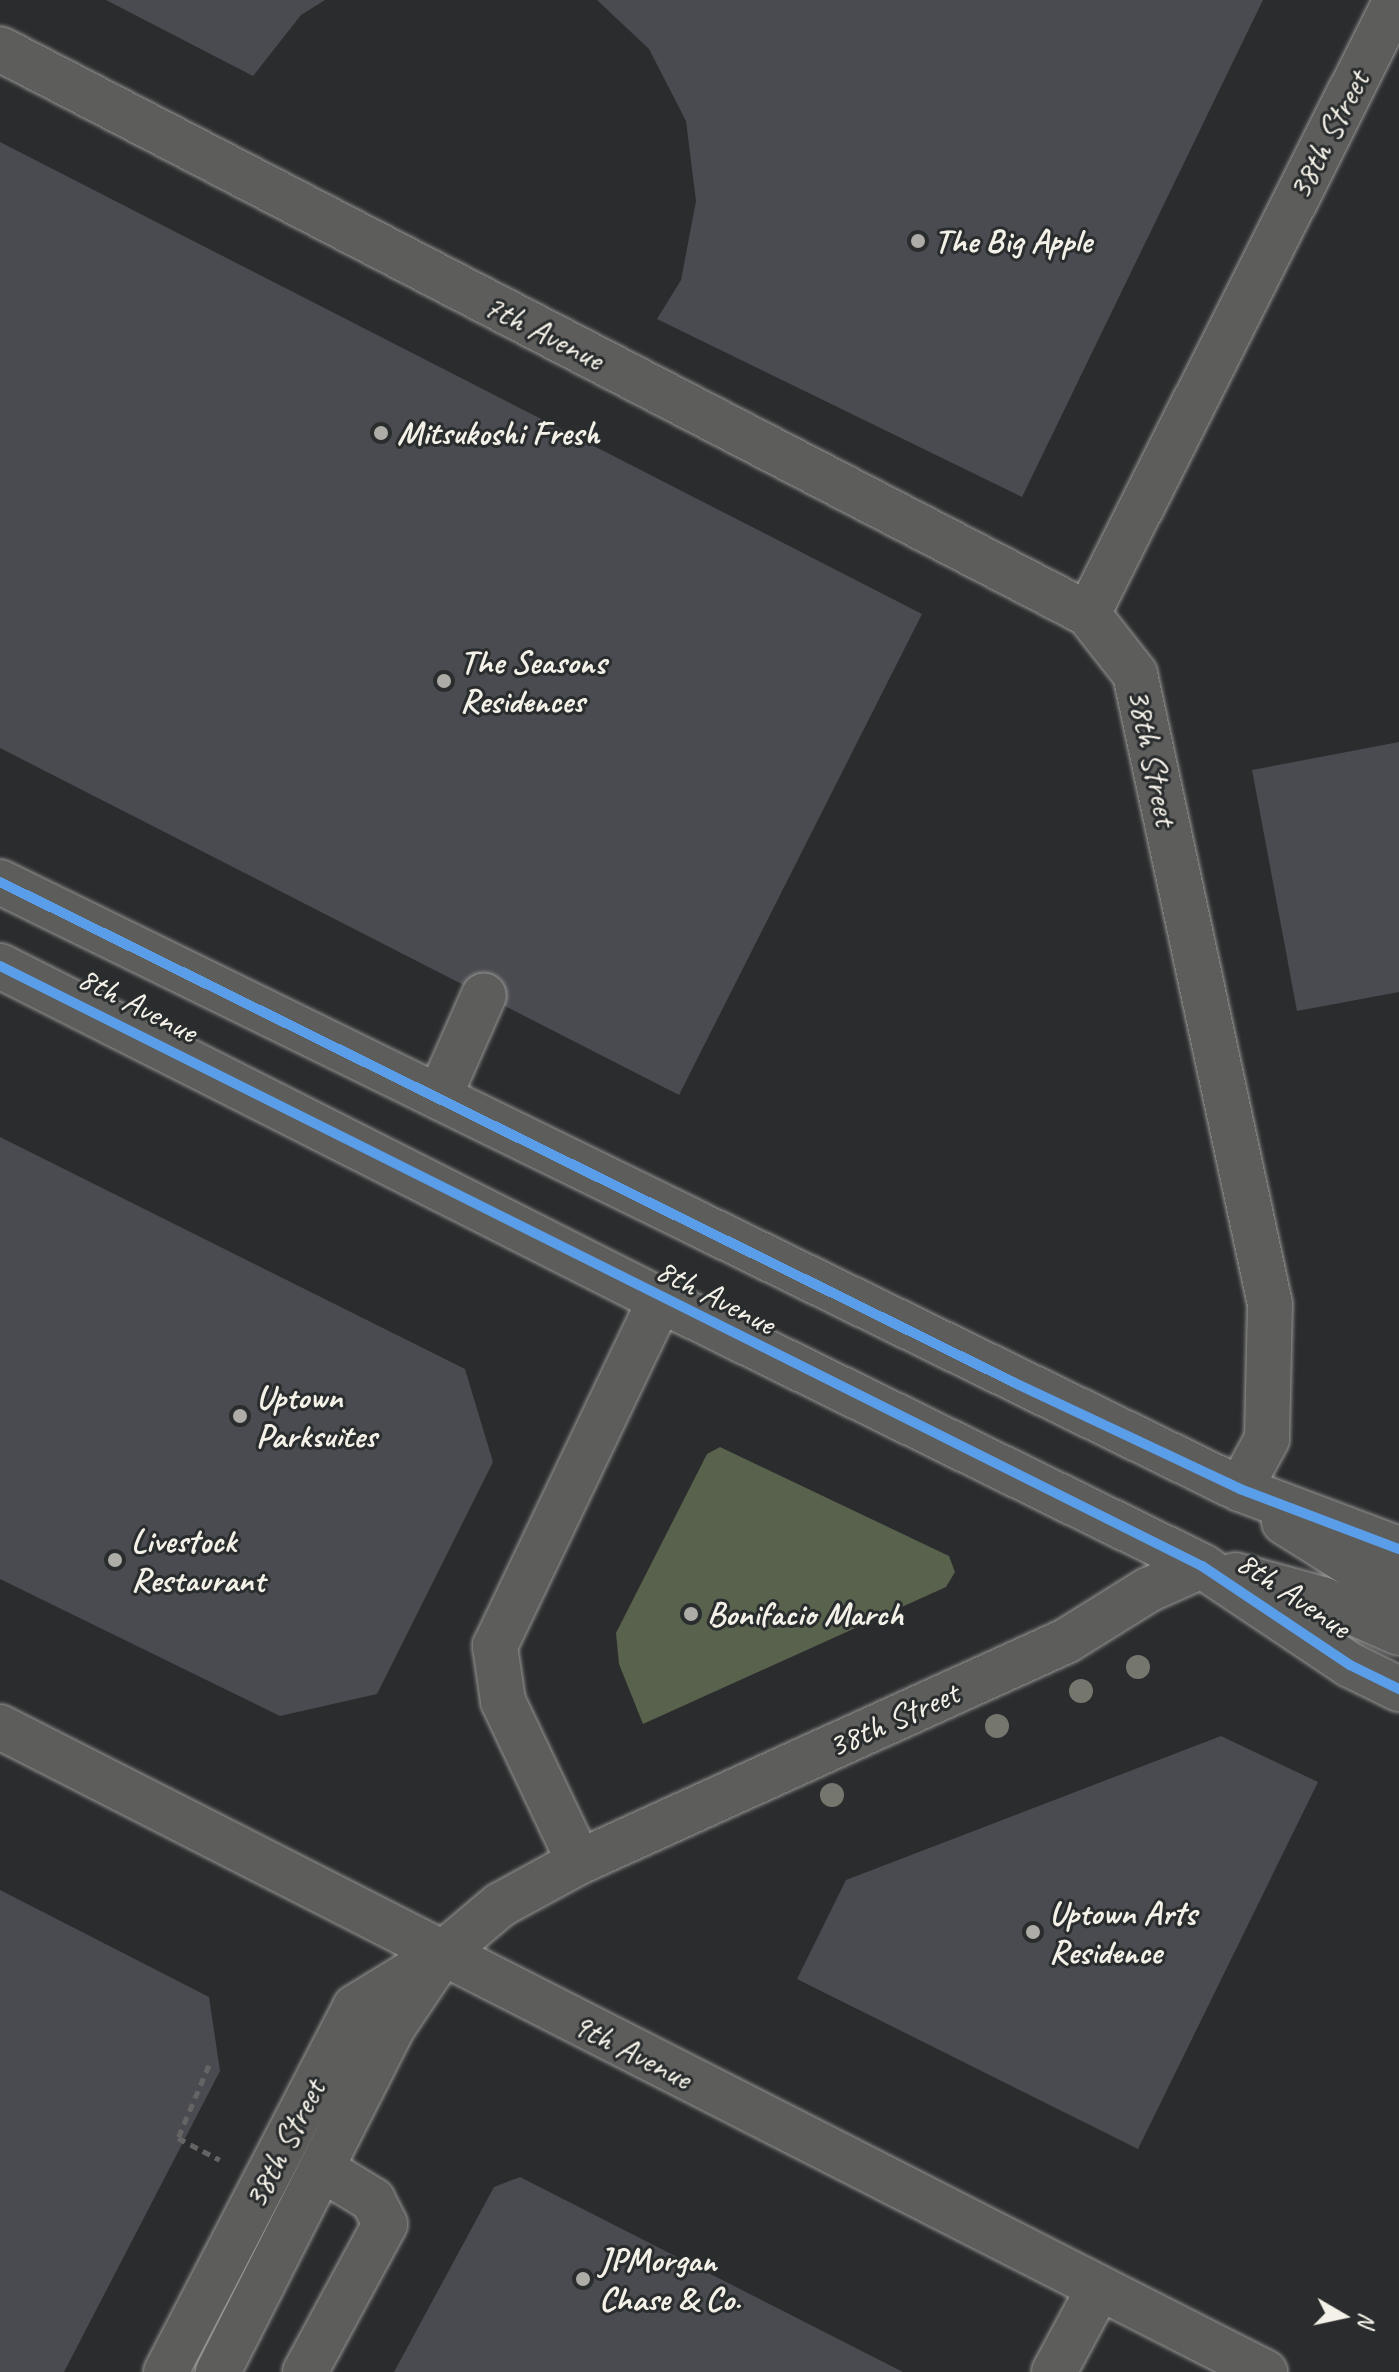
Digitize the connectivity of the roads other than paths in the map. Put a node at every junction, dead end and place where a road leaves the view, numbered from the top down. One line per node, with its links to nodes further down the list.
1 (1396, 0): 3 (street, 38th Street)
2 (0, 49): 3 (street, 7th Avenue)
3 (1088, 614): 9 (street, 38th Street)
4 (0, 882): 7 (street, 8th Avenue)
5 (0, 966): 8 (street, 8th Avenue)
6 (484, 995): 7 (street)
7 (439, 1097): 9 (street, 8th Avenue)
8 (660, 1300): 11 (street, 8th Avenue); 16 (street)
9 (1240, 1489): 10 (street, 8th Avenue); 12 (street)
10 (1399, 1549)
11 (1202, 1566): 13 (street); 14 (street, 8th Avenue); 16 (street, 38th Street)
12 (1399, 1594)
13 (1399, 1633)
14 (1399, 1689)
15 (0, 1727): 17 (street, 9th Avenue)
16 (579, 1862): 17 (street, 38th Street)
17 (442, 1954): 18 (street, 38th Street); 19 (street, 9th Avenue); 20 (street, 38th Street)
18 (322, 2169): 21 (street, 38th Street); 22 (street)
19 (1099, 2288): 23 (street); 24 (street, 9th Avenue)
20 (166, 2372)
21 (218, 2372)
22 (305, 2372)
23 (1054, 2372)
24 (1265, 2372)

